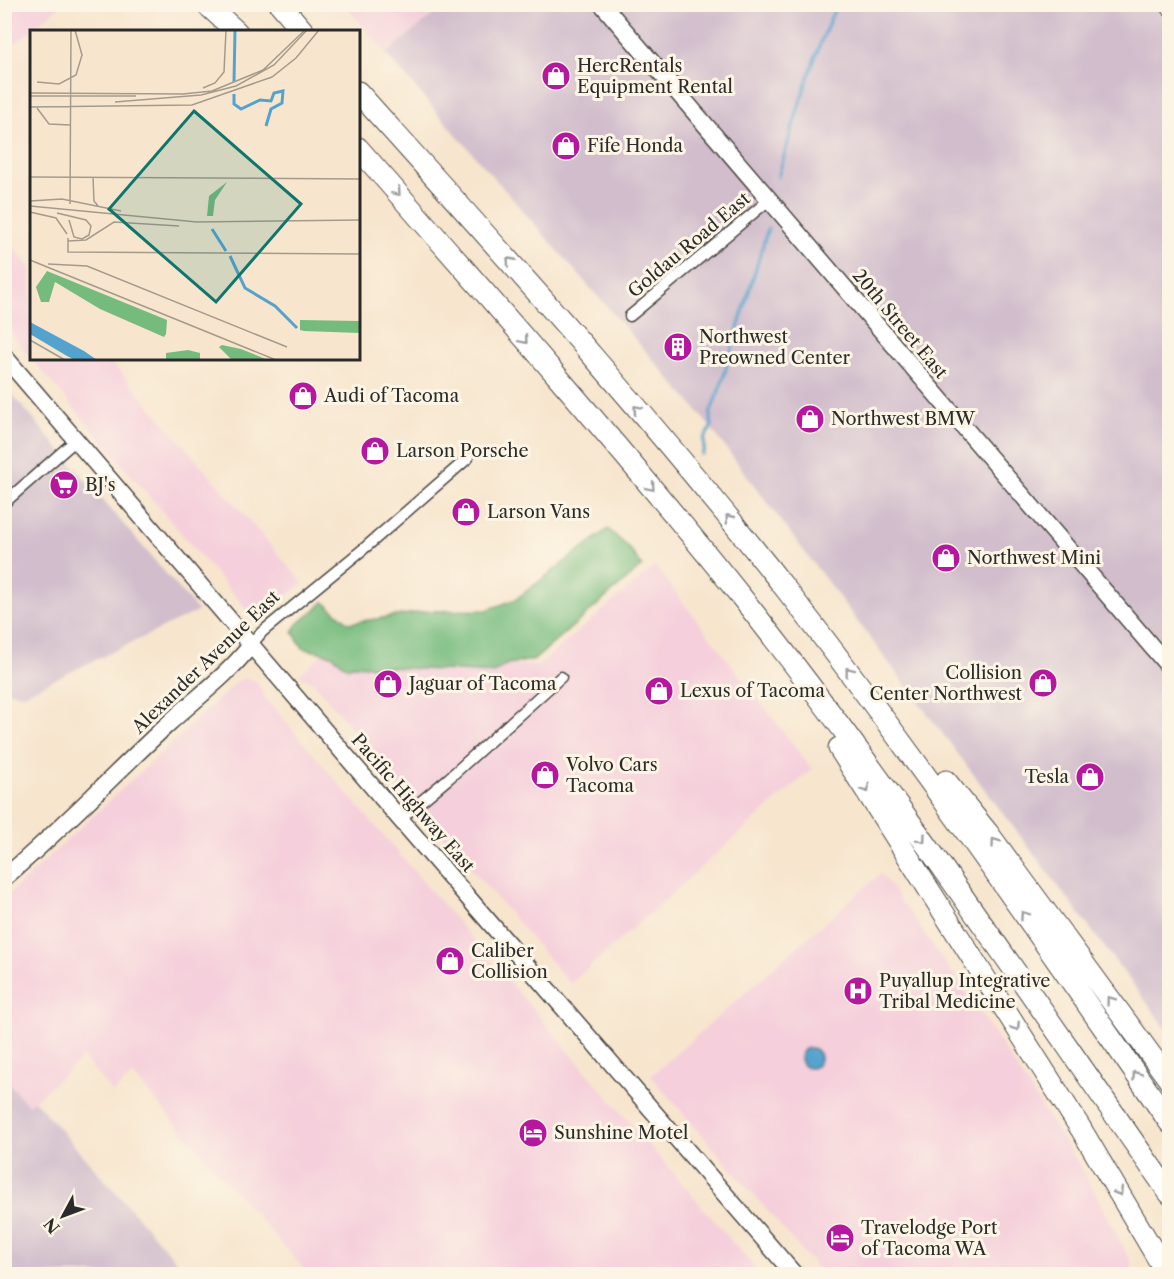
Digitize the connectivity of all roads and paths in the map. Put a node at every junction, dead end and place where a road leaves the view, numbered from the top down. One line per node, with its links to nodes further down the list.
1 (206, 4): 5 (highway)
2 (227, 4): 6 (highway)
3 (280, 4): 7 (highway)
4 (602, 4): 10 (main road, 20th Street East)
5 (235, 30)
6 (251, 30)
7 (302, 30)
8 (360, 94): 20 (highway, one-way to 8)
9 (360, 150): 16 (highway, one-way to 16)
10 (769, 200): 11 (street, Goldau Road East); 18 (main road, 20th Street East)
11 (630, 316)
12 (4, 356): 13 (main road, Pacific Highway East)
13 (76, 440): 15 (street); 17 (main road, Pacific Highway East)
14 (468, 458): 17 (street, Alexander Avenue East)
15 (4, 503)
16 (729, 583): 25 (highway, one-way to 25); 27 (highway, one-way to 27)
17 (251, 645): 21 (main road, Pacific Highway East); 22 (main road, Alexander Avenue East)
18 (1170, 668)
19 (561, 677): 21 (street)
20 (872, 702): 23 (highway, one-way to 20); 24 (highway, one-way to 20)
21 (400, 819): 26 (main road, Pacific Highway East)
22 (4, 878)
23 (1170, 1081)
24 (1170, 1123)
25 (1170, 1194)
26 (794, 1275)
27 (1167, 1275)

